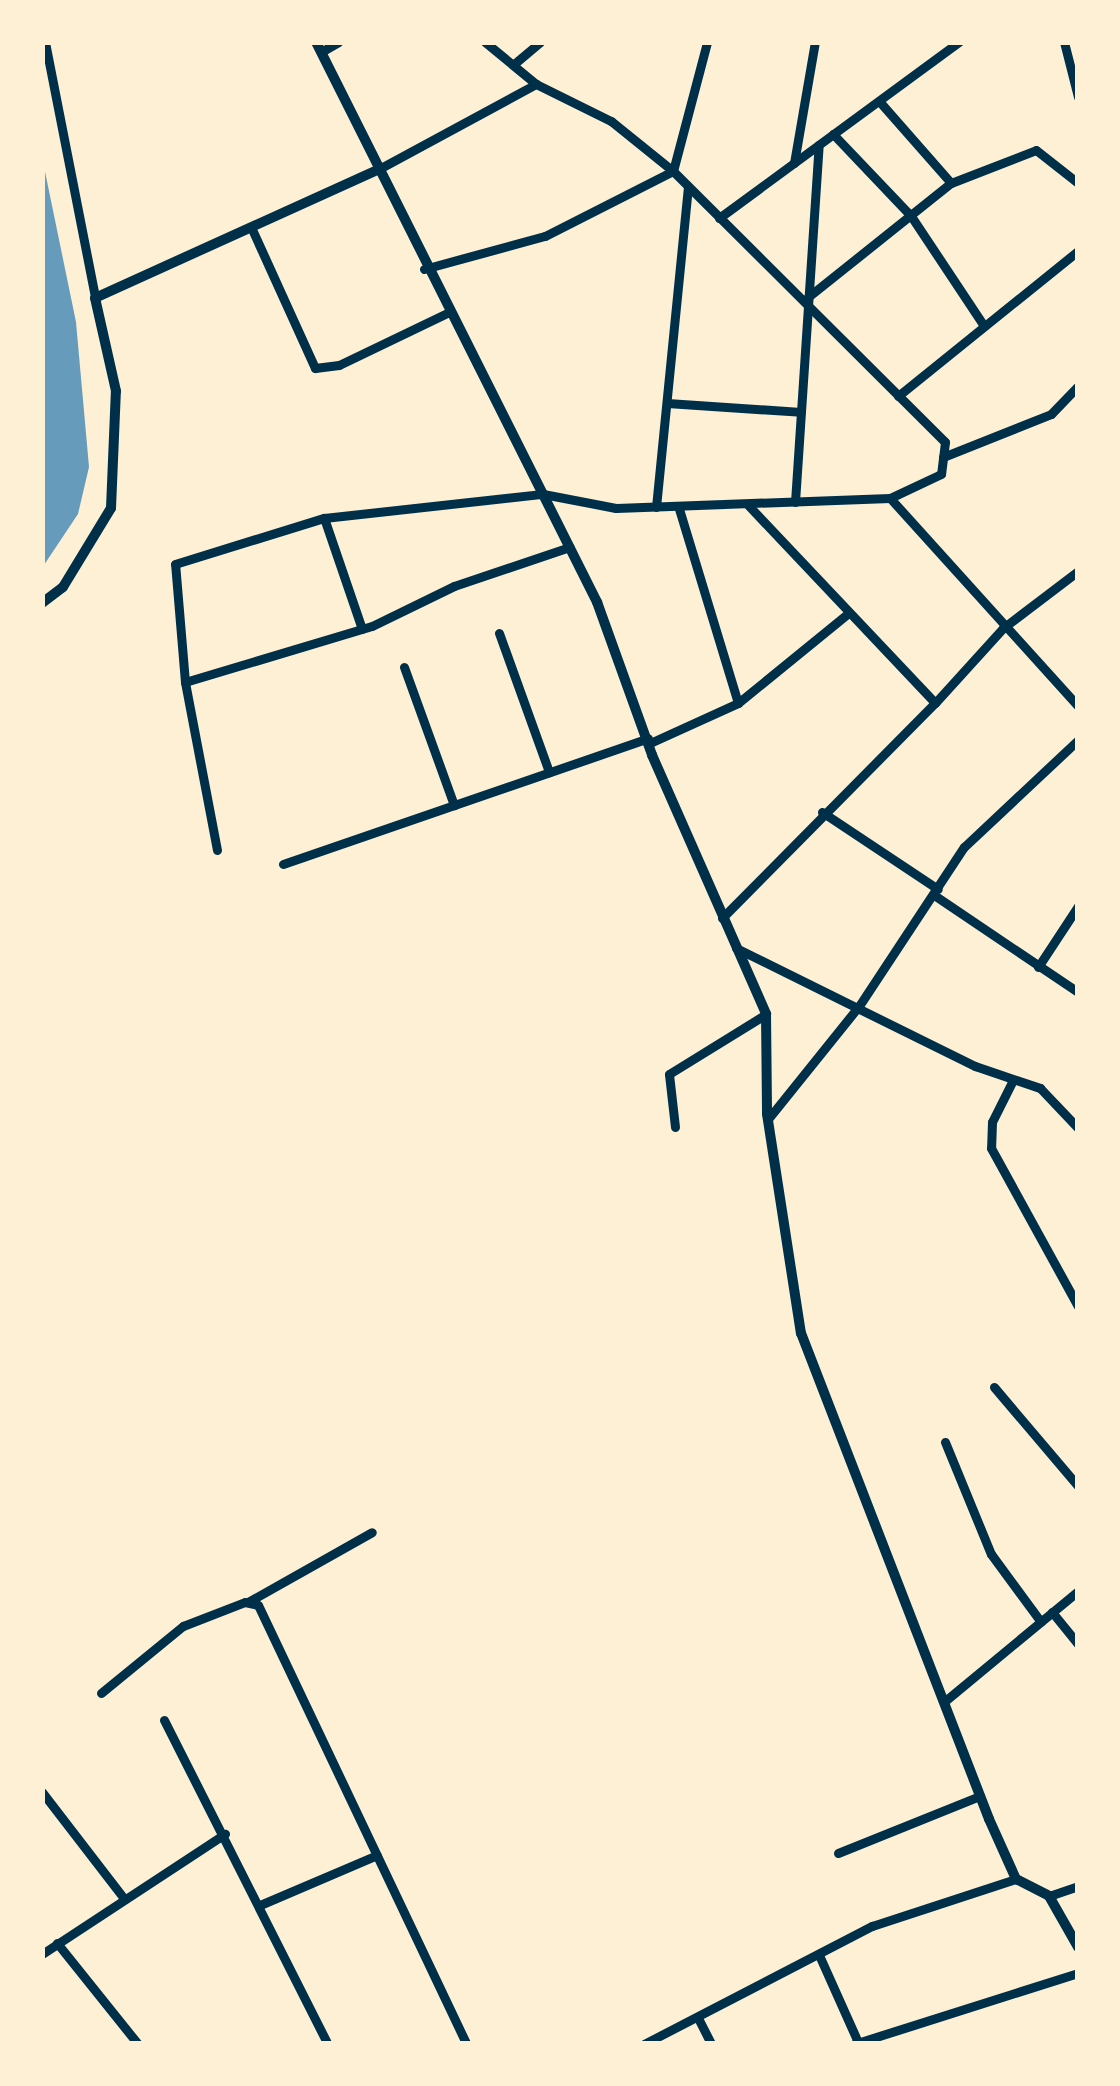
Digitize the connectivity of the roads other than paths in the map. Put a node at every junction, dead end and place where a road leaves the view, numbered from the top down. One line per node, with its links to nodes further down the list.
1 (45, 42): 27 (street)
2 (338, 42): 9 (street)
3 (485, 42): 10 (street)
4 (540, 42): 10 (street)
5 (707, 42): 18 (street)
6 (815, 42): 16 (street)
7 (959, 42): 13 (street)
8 (1064, 42): 12 (street)
9 (318, 47): 17 (street)
10 (514, 64): 11 (street)
11 (536, 84): 17 (street); 18 (street)
12 (1078, 97)
13 (879, 101): 14 (street); 19 (street)
14 (833, 134): 15 (street); 22 (street)
15 (819, 145): 16 (street); 28 (street)
16 (794, 163): 23 (street)
17 (377, 170): 24 (street); 26 (street)
18 (673, 171): 21 (street); 26 (street)
19 (951, 183): 20 (street); 22 (street)
20 (1078, 183)
21 (688, 187): 23 (street); 33 (street)
22 (911, 216): 28 (street); 30 (street)
23 (719, 218): 28 (street)
24 (251, 227): 27 (street); 29 (street)
25 (1078, 251): 30 (street)
26 (424, 269): 29 (street)
27 (95, 298): 45 (street)
28 (808, 302): 32 (street); 34 (street)
29 (447, 313): 36 (street)
30 (984, 326): 32 (street)
31 (1078, 386): 35 (street)
32 (898, 396): 35 (street)
33 (667, 404): 34 (street); 41 (street)
34 (801, 412): 38 (street)
35 (943, 457): 37 (street)
36 (543, 494): 41 (street); 42 (street); 43 (street)
37 (890, 498): 38 (street); 47 (street)
38 (795, 502): 39 (street)
39 (747, 504): 40 (street); 46 (street)
40 (678, 506): 41 (street); 52 (street)
41 (656, 507)
42 (324, 518): 48 (street); 51 (street)
43 (570, 548): 48 (street); 56 (street)
44 (1078, 571): 47 (street)
45 (42, 602)
46 (846, 615): 52 (street); 53 (street)
47 (1004, 628): 53 (street); 54 (street)
48 (362, 629): 51 (street)
49 (500, 633): 57 (street)
50 (404, 668): 58 (street)
51 (185, 682): 60 (street)
52 (738, 703): 56 (street)
53 (935, 703): 59 (street)
54 (1078, 706)
55 (1078, 740): 62 (street)
56 (649, 741): 57 (street); 64 (street)
57 (549, 772): 58 (street)
58 (454, 805): 61 (street)
59 (822, 812): 62 (street); 64 (street)
60 (218, 850)
61 (283, 864)
62 (936, 892): 66 (street); 68 (street)
63 (1078, 906): 66 (street)
64 (722, 918): 65 (street)
65 (736, 948): 68 (street); 69 (street)
66 (1038, 967): 67 (street)
67 (1078, 992)
68 (859, 1006): 70 (street); 71 (street)
69 (766, 1014): 71 (street); 72 (street)
70 (1012, 1080): 73 (street); 74 (street)
71 (768, 1118): 85 (street)
72 (675, 1127)
73 (1078, 1128)
74 (1078, 1306)
75 (994, 1387): 77 (street)
76 (945, 1442): 82 (street)
77 (1078, 1486)
78 (372, 1532): 80 (street)
79 (1078, 1591): 81 (street)
80 (248, 1603): 84 (street); 91 (street)
81 (1052, 1612): 82 (street); 83 (street)
82 (1042, 1622): 85 (street)
83 (1078, 1645)
84 (101, 1693)
85 (945, 1701): 88 (street)
86 (164, 1720): 89 (street)
87 (42, 1792): 95 (street)
88 (980, 1796): 90 (street); 92 (street)
89 (225, 1834): 95 (street); 96 (street)
90 (838, 1853)
91 (377, 1855): 96 (street); 106 (street)
92 (1016, 1879): 94 (street); 100 (street)
93 (1078, 1886): 94 (street)
94 (1048, 1896): 98 (street)
95 (123, 1897): 97 (street)
96 (260, 1905): 105 (street)
97 (56, 1943): 99 (street); 104 (street)
98 (1078, 1947)
99 (42, 1954)
100 (819, 1955): 102 (street); 103 (street)
101 (1078, 1972): 103 (street)
102 (698, 2018): 107 (street); 108 (street)
103 (856, 2043)
104 (138, 2044)
105 (328, 2044)
106 (466, 2044)
107 (644, 2044)
108 (712, 2044)

